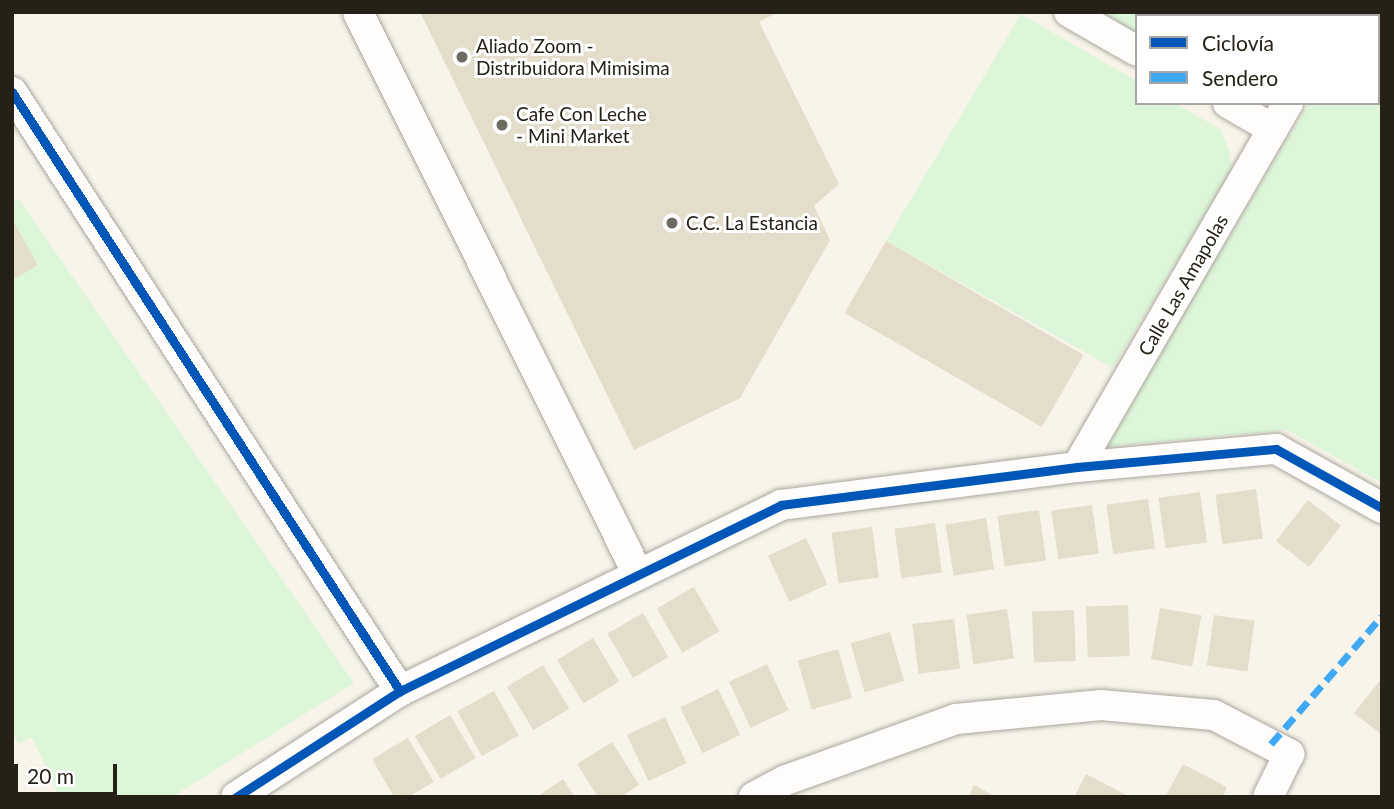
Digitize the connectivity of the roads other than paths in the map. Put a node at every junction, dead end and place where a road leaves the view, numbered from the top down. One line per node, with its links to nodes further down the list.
1 (358, 12): 10 (street)
2 (1069, 12): 3 (street)
3 (1135, 50)
4 (12, 92): 11 (street)
5 (1231, 105): 7 (street)
6 (1287, 105): 7 (street, Calle Las Amapolas)
7 (1273, 129): 8 (street, Calle Las Amapolas)
8 (1077, 467): 9 (street); 10 (street)
9 (1382, 508)
10 (638, 574): 11 (street)
11 (400, 691): 12 (street)
12 (236, 797)
13 (754, 797): 14 (street)
14 (1268, 797)

